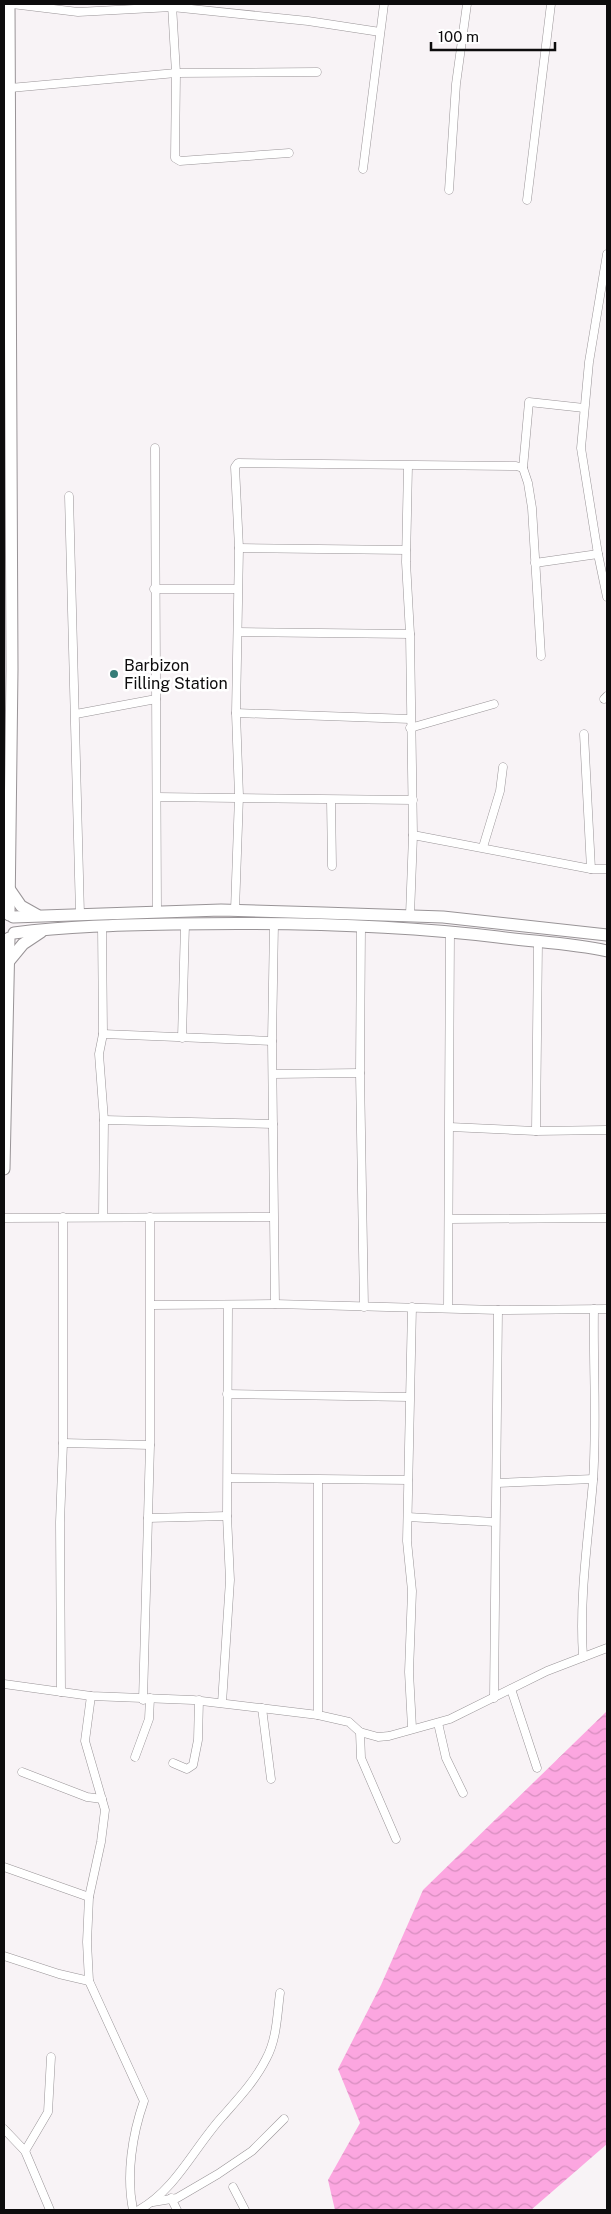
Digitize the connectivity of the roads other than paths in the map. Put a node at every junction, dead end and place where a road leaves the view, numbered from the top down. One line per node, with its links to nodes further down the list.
1 (10, 4): 5 (street); 9 (main road)
2 (384, 4): 6 (street)
3 (467, 4): 12 (street)
4 (551, 4): 13 (street)
5 (172, 6): 6 (street); 8 (street)
6 (380, 32): 11 (street)
7 (317, 72): 8 (street)
8 (176, 73): 9 (street); 10 (street)
9 (10, 88): 47 (main road)
10 (288, 153)
11 (363, 169)
12 (449, 190)
13 (527, 200)
14 (607, 254): 15 (street)
15 (584, 408): 18 (street); 22 (street)
16 (155, 448): 24 (street)
17 (408, 466): 18 (street); 20 (street); 21 (street)
18 (523, 468): 23 (street)
19 (69, 496): 33 (street)
20 (239, 548): 21 (street); 25 (street)
21 (406, 550): 28 (street)
22 (598, 554): 23 (street); 26 (street)
23 (535, 563): 29 (street)
24 (154, 589): 25 (street); 30 (street)
25 (237, 589): 27 (street)
26 (607, 597)
27 (238, 632): 28 (street); 32 (street)
28 (410, 634): 34 (street)
29 (541, 656)
30 (156, 699): 33 (street); 39 (street)
31 (494, 704): 35 (street)
32 (236, 713): 34 (street); 38 (street)
33 (76, 714): 50 (street)
34 (410, 719): 35 (street)
35 (410, 728): 41 (street)
36 (584, 734): 46 (street)
37 (503, 766): 43 (street)
38 (239, 796): 39 (street); 40 (street); 48 (street)
39 (157, 797): 49 (street)
40 (331, 800): 41 (street); 44 (street)
41 (413, 800): 42 (street)
42 (413, 835): 43 (street); 53 (street)
43 (482, 847): 46 (street)
44 (332, 866)
45 (607, 868): 46 (street)
46 (591, 869)
47 (10, 890): 51 (main road); 52 (main road)
48 (235, 910): 49 (main road); 53 (main road)
49 (158, 912): 50 (main road)
50 (80, 914): 52 (main road)
51 (8, 915): 52 (main road); 61 (main road)
52 (38, 915)
53 (410, 915): 60 (main road)
54 (185, 924): 55 (main road); 56 (main road); 66 (street)
55 (274, 924): 57 (main road); 67 (street)
56 (102, 926): 58 (main road); 65 (street)
57 (361, 926): 59 (main road); 68 (street)
58 (44, 930): 61 (main road); 64 (main road)
59 (450, 932): 62 (main road); 72 (street)
60 (607, 935)
61 (9, 937): 64 (main road)
62 (538, 942): 63 (main road); 74 (street)
63 (607, 951)
64 (9, 961): 75 (main road)
65 (103, 1034): 66 (street); 70 (street)
66 (182, 1038): 67 (street)
67 (272, 1041): 69 (street)
68 (360, 1073): 69 (street); 87 (street)
69 (272, 1074): 71 (street)
70 (104, 1120): 71 (street); 77 (street)
71 (273, 1124): 79 (street)
72 (450, 1127): 74 (street); 82 (street)
73 (607, 1130): 74 (street)
74 (536, 1131)
75 (4, 1169)
76 (63, 1216): 77 (street); 80 (street); 94 (street)
77 (103, 1217): 78 (street)
78 (150, 1217): 79 (street); 84 (street)
79 (273, 1217): 83 (street)
80 (4, 1218)
81 (607, 1218): 82 (street)
82 (450, 1219): 88 (street)
83 (274, 1304): 85 (street); 87 (street)
84 (151, 1305): 85 (street); 95 (street)
85 (228, 1305): 92 (street)
86 (412, 1307): 87 (street); 88 (street); 93 (street)
87 (364, 1308)
88 (448, 1308): 91 (street)
89 (594, 1309): 90 (street); 91 (street); 99 (street)
90 (607, 1309)
91 (498, 1310): 100 (street)
92 (227, 1394): 93 (street); 96 (street)
93 (408, 1397): 98 (street)
94 (63, 1443): 95 (street); 109 (street)
95 (150, 1445): 103 (street)
96 (228, 1478): 97 (street); 101 (street)
97 (318, 1480): 98 (street); 116 (street)
98 (408, 1480): 102 (street)
99 (593, 1480): 100 (street); 106 (street)
100 (497, 1483): 104 (street)
101 (227, 1516): 103 (street); 114 (street)
102 (408, 1517): 104 (street); 118 (street)
103 (148, 1518): 112 (street)
104 (495, 1522): 111 (street)
105 (607, 1648): 106 (street)
106 (583, 1657): 108 (street)
107 (4, 1684): 109 (street)
108 (511, 1689): 111 (street); 122 (street)
109 (62, 1692): 110 (street)
110 (92, 1696): 112 (street); 126 (street)
111 (494, 1698): 117 (street)
112 (147, 1699): 113 (street); 120 (street)
113 (199, 1700): 114 (street); 121 (street)
114 (222, 1703): 115 (street)
115 (262, 1708): 116 (street); 124 (street)
116 (318, 1715): 119 (street)
117 (438, 1723): 118 (street); 125 (street)
118 (412, 1728): 119 (street)
119 (360, 1732): 127 (street)
120 (135, 1757)
121 (173, 1763)
122 (537, 1768)
123 (22, 1772): 126 (street)
124 (272, 1778)
125 (463, 1793)
126 (102, 1799): 129 (street)
127 (396, 1839)
128 (4, 1867): 129 (street)
129 (89, 1897): 131 (street)
130 (4, 1956): 131 (street)
131 (89, 1981): 141 (street)
132 (280, 1993): 139 (street)
133 (51, 2057): 136 (street)
134 (284, 2119): 138 (street)
135 (4, 2129): 136 (street)
136 (25, 2150): 140 (street)
137 (233, 2187): 144 (street)
138 (171, 2198): 139 (street); 143 (street)
139 (153, 2202): 142 (street)
140 (50, 2210)
141 (133, 2210)
142 (139, 2210)
143 (177, 2210)
144 (245, 2210)

